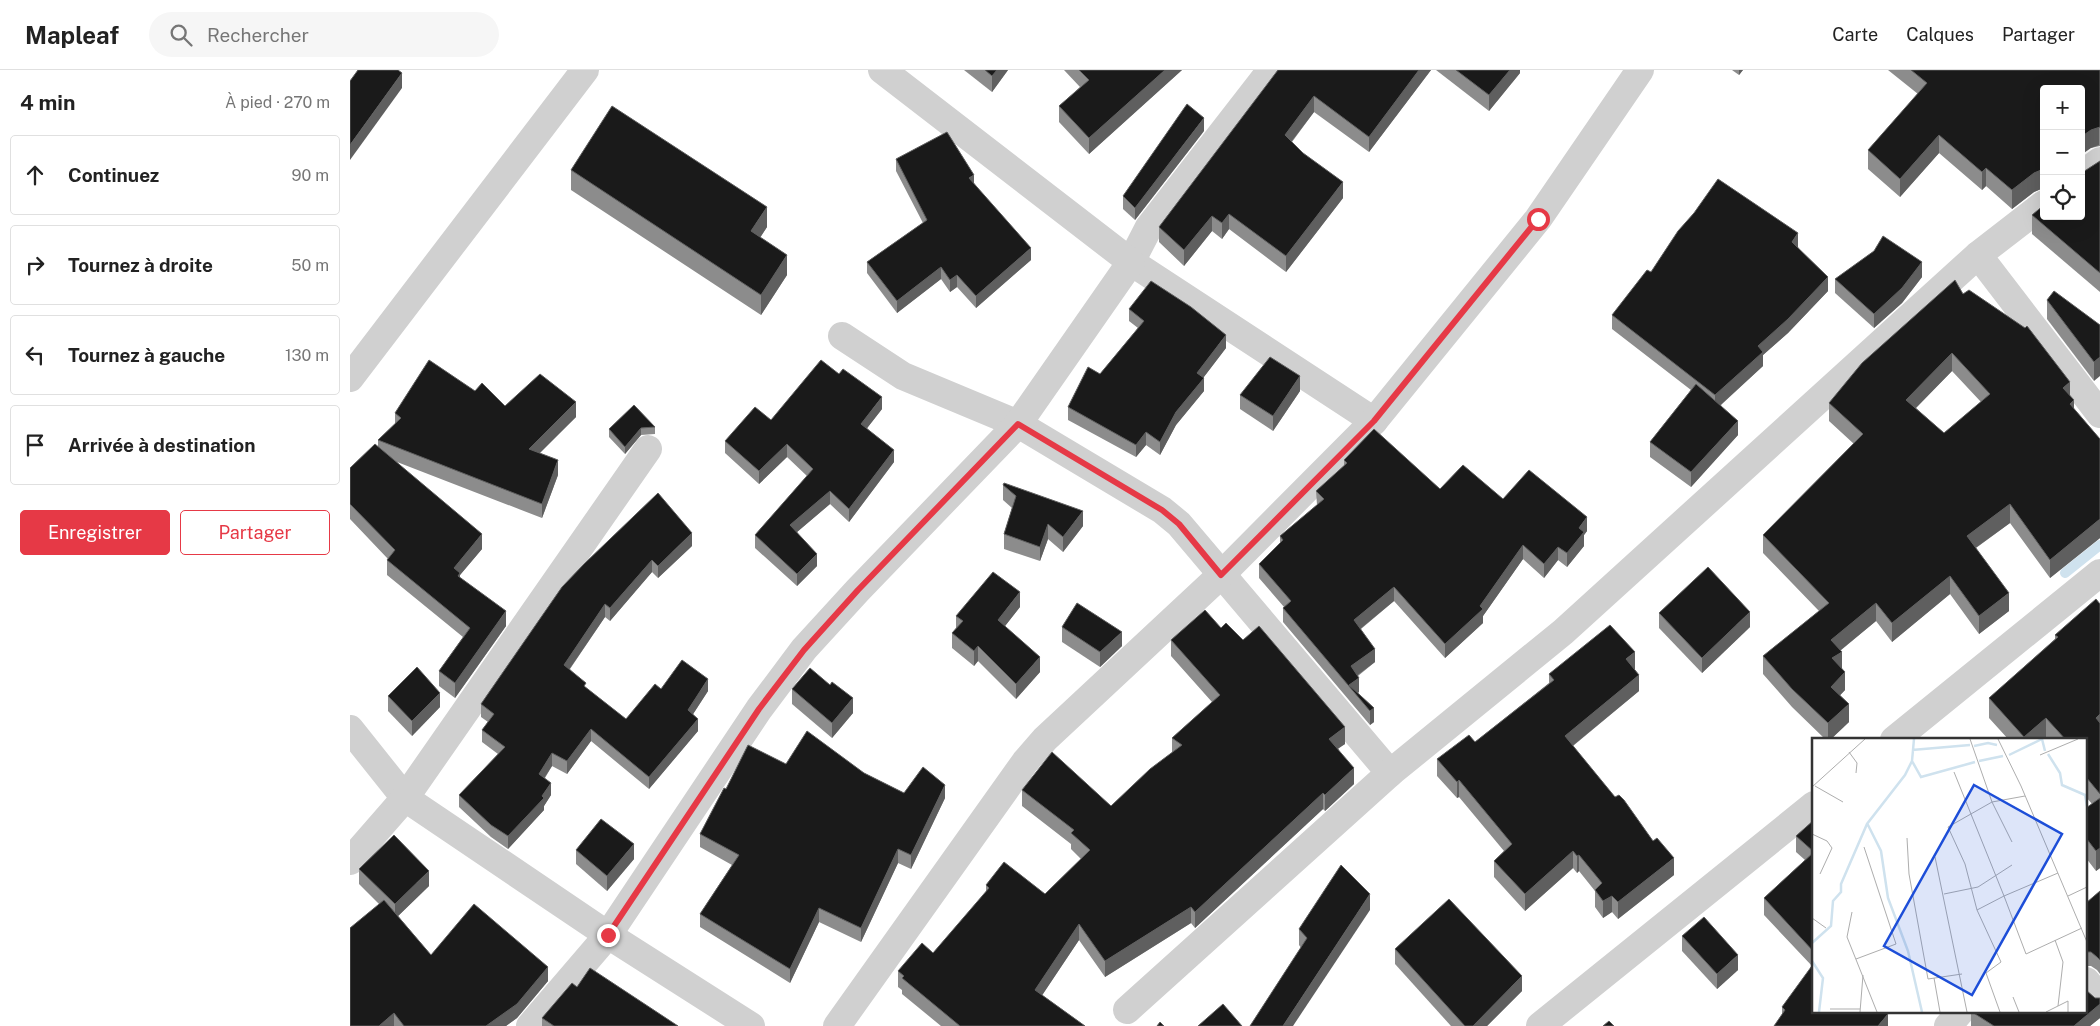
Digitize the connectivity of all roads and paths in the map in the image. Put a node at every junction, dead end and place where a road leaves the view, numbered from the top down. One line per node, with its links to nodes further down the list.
1 (585, 70): 11 (street)
2 (882, 70): 9 (street)
3 (1271, 70): 9 (street)
4 (1640, 70): 13 (street)
5 (2100, 161): 6 (street)
6 (2085, 172)
7 (2040, 207): 8 (street)
8 (1978, 255): 12 (street); 20 (street)
9 (1131, 262): 13 (street); 14 (street)
10 (842, 336): 14 (street)
11 (350, 378)
12 (2100, 414)
13 (1374, 421): 17 (street)
14 (1018, 424): 17 (street); 24 (street)
15 (648, 449): 21 (street)
16 (2100, 573): 19 (street)
17 (1221, 575): 20 (street); 31 (street)
18 (350, 729): 21 (street)
19 (1896, 738)
20 (1390, 773): 27 (street)
21 (405, 798): 23 (street); 24 (street)
22 (1812, 807): 32 (street)
23 (350, 861)
24 (608, 935): 29 (street); 30 (street)
25 (2088, 983): 26 (street)
26 (2100, 996)
27 (1127, 1010)
28 (1958, 1014): 33 (street)
29 (530, 1026)
30 (751, 1026)
31 (837, 1026)
32 (1540, 1026)
33 (1948, 1026)

